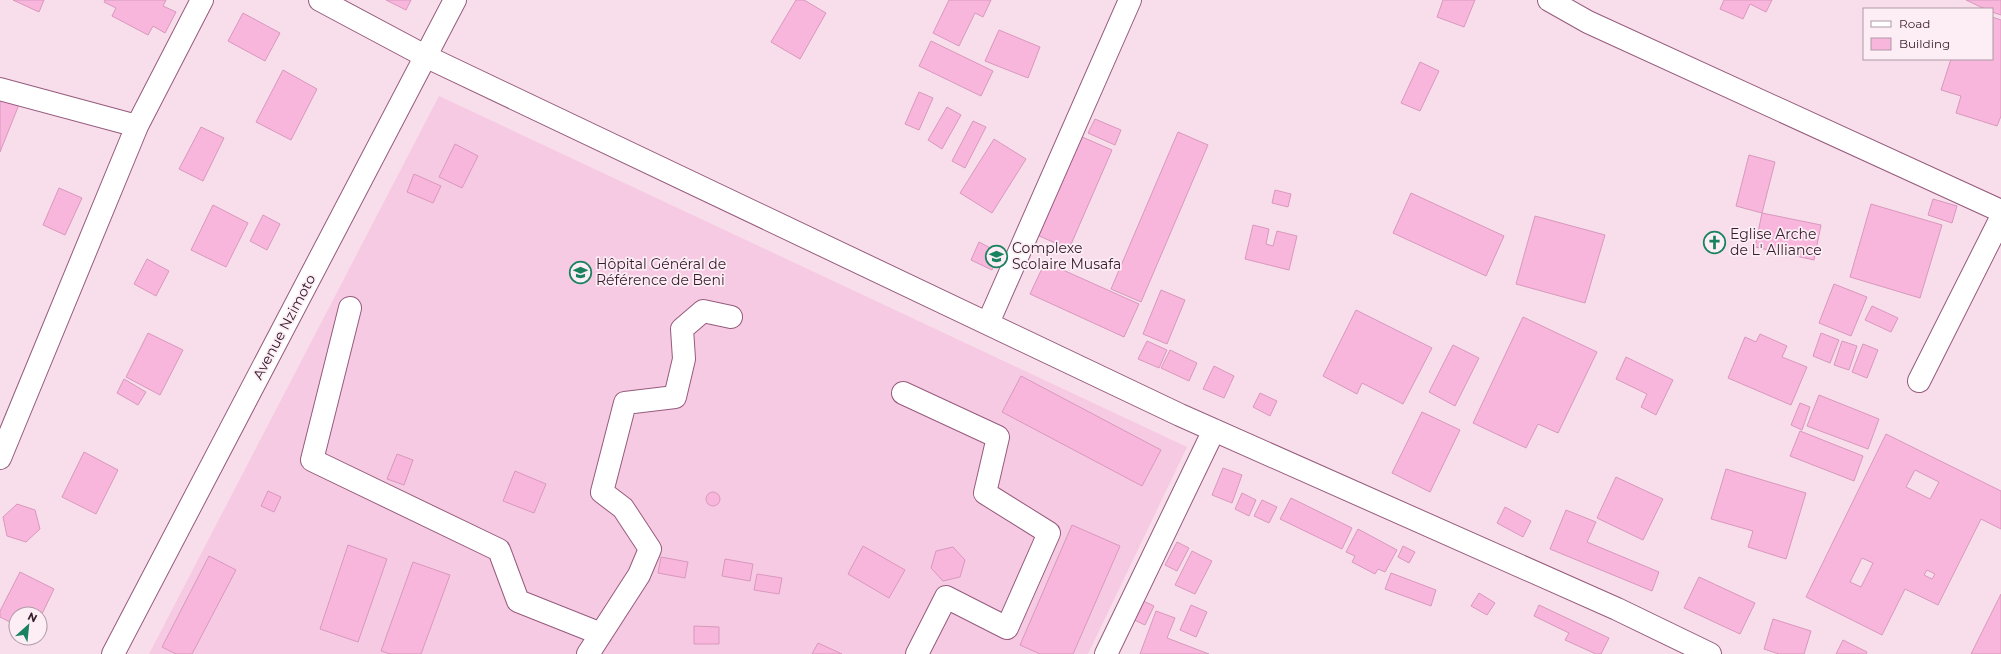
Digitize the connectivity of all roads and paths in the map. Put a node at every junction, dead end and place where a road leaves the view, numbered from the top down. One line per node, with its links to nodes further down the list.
1 (202, 0): 8 (street)
2 (320, 0): 6 (street)
3 (455, 0): 6 (street, Avenue Nzimoto)
4 (1130, 0): 13 (street)
5 (1549, 0): 9 (street)
6 (425, 56): 13 (street); 19 (street, Avenue Nzimoto)
7 (0, 89): 8 (street)
8 (137, 126): 17 (street)
9 (2001, 211)
10 (2001, 218): 14 (street)
11 (350, 308): 18 (street)
12 (731, 317): 18 (street)
13 (988, 323): 16 (street)
14 (1919, 381)
15 (903, 393): 21 (street)
16 (1214, 430): 22 (street); 23 (street)
17 (0, 458)
18 (601, 634): 20 (street)
19 (113, 654)
20 (588, 654)
21 (916, 654)
22 (1106, 654)
23 (1710, 654)

